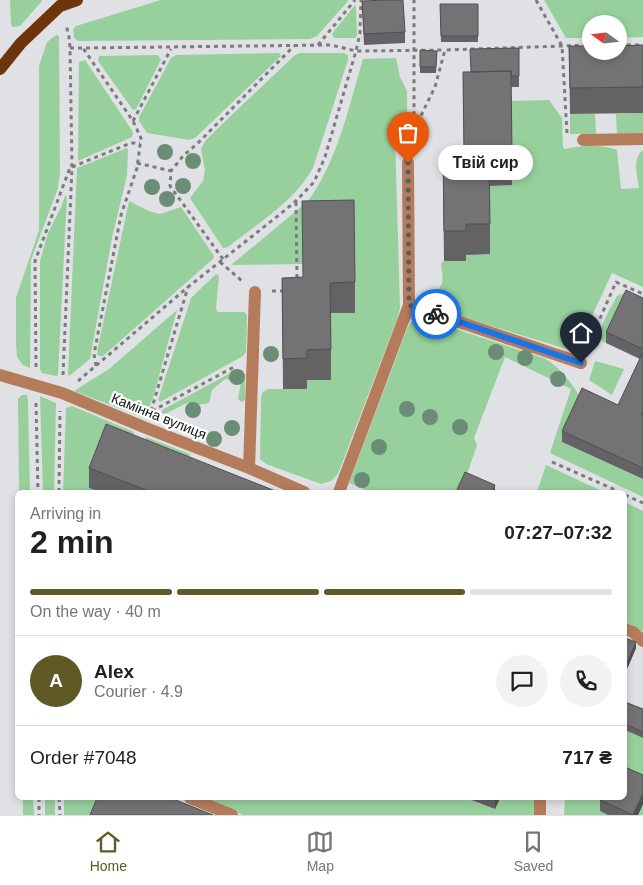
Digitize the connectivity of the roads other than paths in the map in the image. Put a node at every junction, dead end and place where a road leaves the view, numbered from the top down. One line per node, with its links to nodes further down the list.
1 (77, 0): 2 (main road)
2 (0, 69)
3 (643, 139): 4 (street)
4 (583, 140)
5 (408, 163): 7 (street)
6 (255, 292): 10 (street)
7 (409, 305): 8 (street); 12 (street)
8 (581, 363)
9 (0, 375): 10 (street, Камінна вулиця)
10 (249, 468): 11 (street, Камінна вулиця)
11 (299, 490)
12 (339, 490)
13 (627, 630): 14 (street)
14 (643, 641)
15 (195, 800): 17 (street)
16 (540, 800): 18 (street)
17 (232, 815)
18 (540, 815)

